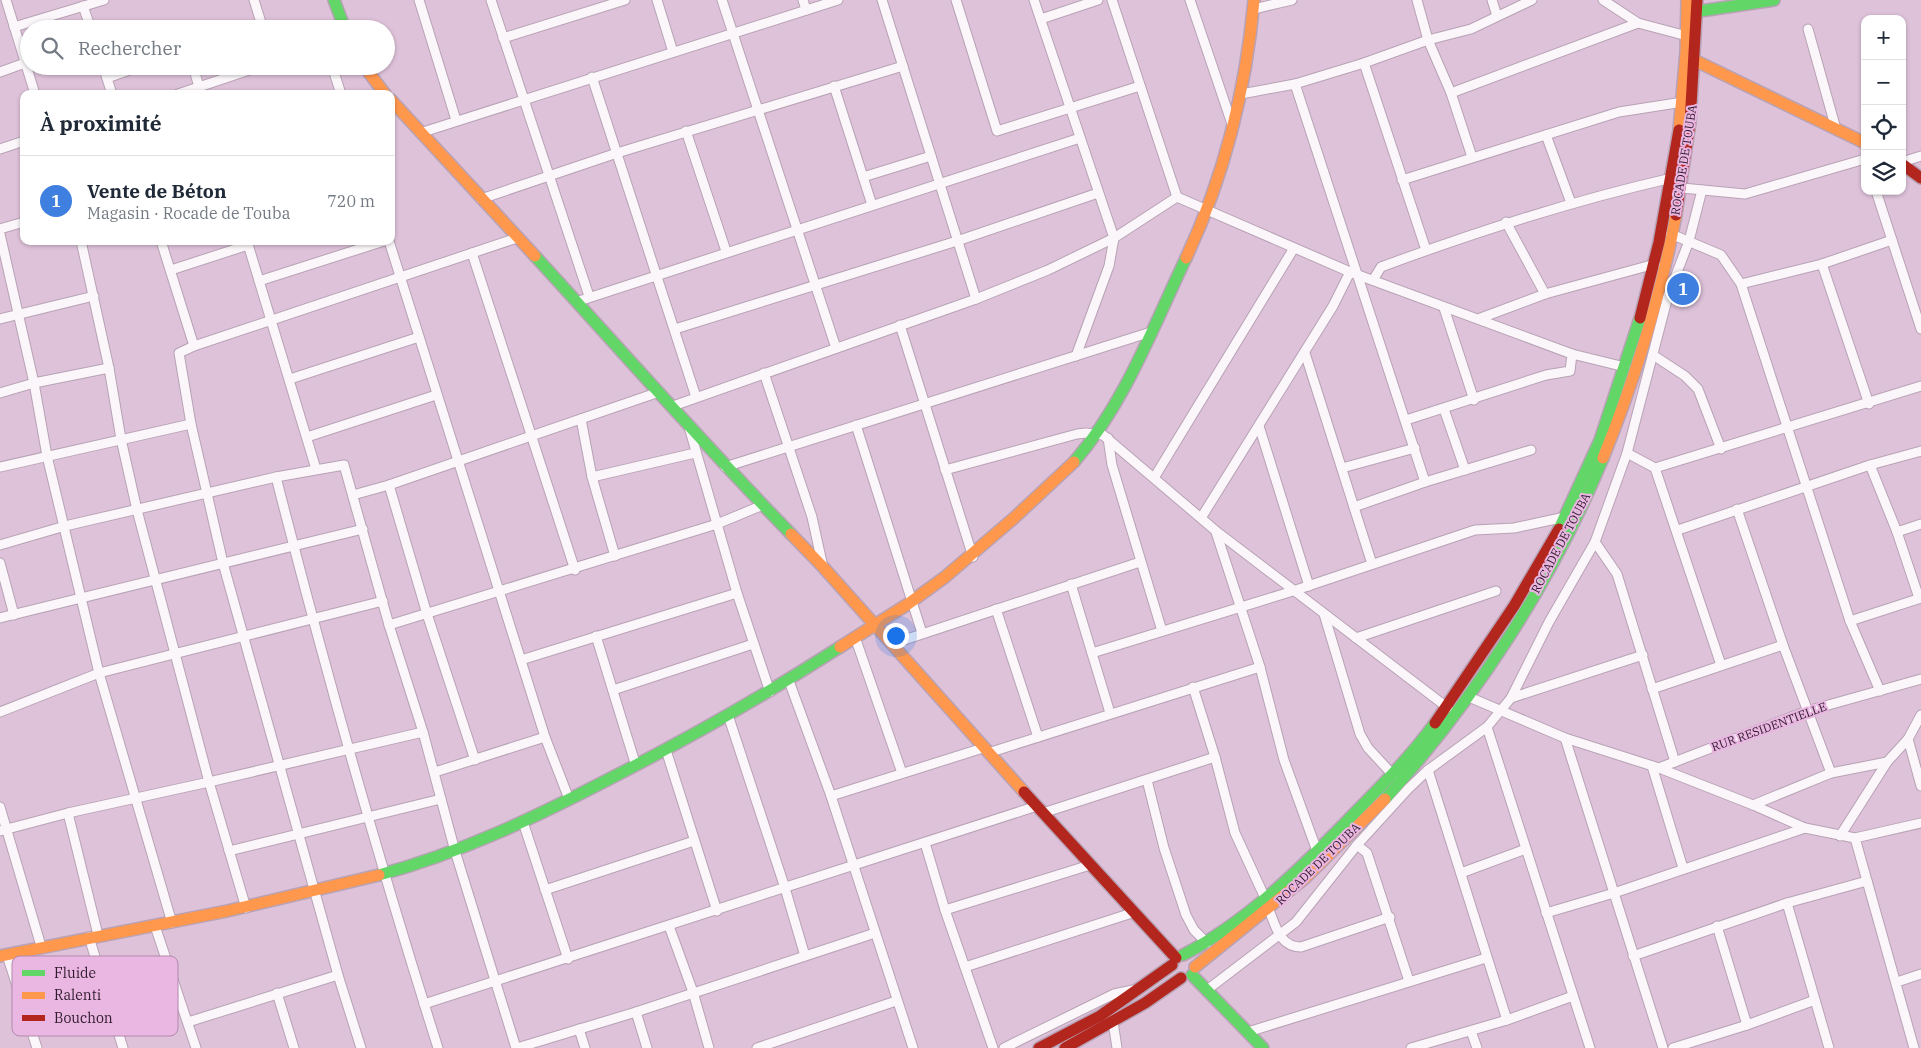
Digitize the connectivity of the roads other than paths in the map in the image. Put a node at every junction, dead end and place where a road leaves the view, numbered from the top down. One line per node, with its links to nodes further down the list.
1 (6, 0): 38 (street)
2 (104, 0): 27 (street)
3 (254, 0): 34 (street)
4 (334, 0): 35 (main road)
5 (419, 0): 76 (street)
6 (491, 0): 42 (street)
7 (625, 0): 42 (street)
8 (657, 0): 45 (street)
9 (722, 0): 40 (street)
10 (803, 0): 28 (street)
11 (838, 0): 28 (street)
12 (882, 0): 49 (street)
13 (956, 0): 75 (street)
14 (1034, 0): 31 (street)
15 (1098, 0): 31 (street)
16 (1112, 0): 62 (street)
17 (1190, 0): 77 (street)
18 (1292, 0): 26 (street)
19 (1417, 0): 43 (street)
20 (1492, 0): 30 (street)
21 (1532, 0): 30 (street)
22 (1603, 0): 36 (street)
23 (1687, 0): 29 (main road, ROCADE DE TOUBA)
24 (1697, 0): 29 (main road, ROCADE DE TOUBA)
25 (1774, 0): 29 (main road)
26 (1254, 4): 70 (main road)
27 (83, 6): 32 (street); 33 (street)
28 (806, 10): 40 (street)
29 (1692, 12): 41 (main road, ROCADE DE TOUBA); 46 (main road, ROCADE DE TOUBA)
30 (1498, 16): 43 (street)
31 (1041, 19): 75 (street)
32 (37, 20)
33 (88, 20)
34 (258, 20)
35 (342, 20)
36 (1638, 23): 41 (street); 69 (street)
37 (20, 25): 38 (street)
38 (14, 27): 44 (street)
39 (1808, 29): 78 (street)
40 (733, 33): 45 (street); 74 (street)
41 (1687, 36): 46 (main road, ROCADE DE TOUBA)
42 (503, 38): 71 (street)
43 (1428, 40): 47 (street); 69 (street)
44 (20, 47)
45 (673, 52): 58 (street)
46 (1691, 58): 72 (main road, ROCADE DE TOUBA); 78 (main road); 99 (main road, ROCADE DE TOUBA)
47 (1364, 63): 60 (street); 97 (street)
48 (20, 65): 50 (street)
49 (903, 66): 61 (street); 87 (street)
50 (0, 72)
51 (29, 75): 63 (street)
52 (106, 75): 59 (street)
53 (116, 75): 59 (street)
54 (196, 75): 65 (street)
55 (240, 75): 66 (street)
56 (335, 75): 67 (street)
57 (371, 75): 68 (main road)
58 (592, 77): 71 (street); 86 (street)
59 (107, 78): 64 (street)
60 (1295, 84): 70 (street); 132 (street)
61 (834, 86): 74 (street); 94 (street)
62 (1140, 86): 75 (street); 103 (street)
63 (34, 90)
64 (111, 90)
65 (200, 90)
66 (202, 90)
67 (340, 90)
68 (382, 90)
69 (1451, 93): 89 (street)
70 (1241, 94): 77 (main road)
71 (522, 100): 76 (street); 93 (street)
72 (1683, 102): 81 (street); 95 (main road, ROCADE DE TOUBA)
73 (395, 105): 80 (main road)
74 (758, 109): 79 (street); 111 (street)
75 (1070, 109): 82 (street)
76 (456, 120): 80 (street)
77 (1232, 124): 107 (main road)
78 (1836, 129): 83 (main road)
79 (686, 131): 86 (street); 127 (street)
80 (420, 133): 104 (main road)
81 (1546, 135): 89 (street); 105 (street)
82 (1080, 138): 98 (street); 101 (street)
83 (1861, 141)
84 (20, 142): 85 (street)
85 (0, 149)
86 (617, 153): 93 (street); 133 (street)
87 (931, 156): 94 (street); 98 (street)
88 (1921, 156): 91 (street)
89 (1472, 157): 97 (street)
90 (1861, 160): 100 (street)
91 (1906, 162)
92 (1906, 166): 96 (main road)
93 (548, 176): 104 (street); 141 (street)
94 (863, 177): 106 (street)
95 (1672, 178): 105 (street); 129 (main road, ROCADE DE TOUBA)
96 (1921, 178)
97 (1402, 180): 126 (street)
98 (940, 185): 106 (street); 117 (street)
99 (1682, 188): 100 (street); 113 (main road, ROCADE DE TOUBA)
100 (1702, 190): 118 (street)
101 (1098, 193): 115 (street); 117 (street)
102 (1877, 195): 116 (street)
103 (1177, 197): 107 (street); 115 (street)
104 (481, 198): 114 (main road)
105 (1570, 203): 108 (street)
106 (872, 205): 111 (street)
107 (1207, 211): 125 (street); 153 (main road)
108 (1506, 222): 126 (street); 139 (street)
109 (20, 223): 110 (street)
110 (0, 229)
111 (797, 229): 127 (street); 138 (street)
112 (0, 234): 146 (street)
113 (1671, 234): 118 (street); 281 (main road, ROCADE DE TOUBA)
114 (517, 238): 128 (street); 143 (main road)
115 (1114, 238): 142 (street); 160 (street)
116 (1892, 240): 130 (street); 145 (street)
117 (957, 241): 138 (street); 142 (street)
118 (1689, 241): 137 (street); 159 (street)
119 (81, 245): 140 (street)
120 (162, 245): 131 (street)
121 (241, 245): 131 (street)
122 (248, 245): 136 (street)
123 (372, 245): 136 (street)
124 (390, 245): 134 (street)
125 (1294, 248): 132 (street); 207 (street)
126 (1426, 250): 135 (street)
127 (726, 252): 133 (street)
128 (472, 253): 134 (street); 184 (street)
129 (1655, 264): 139 (street); 161 (main road, ROCADE DE TOUBA)
130 (1822, 264): 137 (street); 173 (street)
131 (171, 270): 155 (street)
132 (1353, 273): 135 (street); 157 (street); 177 (street)
133 (656, 274): 141 (street); 152 (street)
134 (400, 276): 149 (street); 154 (street)
135 (1374, 280): 144 (street)
136 (259, 281): 149 (street)
137 (1741, 284): 182 (street)
138 (816, 285): 152 (street); 156 (street)
139 (1545, 294): 148 (street)
140 (94, 296): 146 (street); 162 (street)
141 (589, 296): 143 (street)
142 (976, 299): 150 (street)
143 (576, 302): 167 (main road)
144 (1444, 308): 148 (street); 171 (street)
145 (1918, 312): 151 (street)
146 (18, 315): 147 (street); 165 (street)
147 (0, 319)
148 (1478, 319): 158 (street)
149 (271, 320): 155 (street); 164 (street)
150 (900, 325): 156 (street); 172 (street)
151 (1921, 328)
152 (675, 329): 170 (street)
153 (1151, 332): 160 (street); 183 (main road)
154 (419, 337): 164 (street); 169 (street)
155 (194, 346): 178 (street)
156 (836, 348): 163 (street)
157 (1305, 353): 181 (street); 200 (street)
158 (1572, 354): 161 (street); 171 (street)
159 (1653, 354): 190 (street); 194 (street)
160 (1076, 356): 172 (street)
161 (1625, 367): 217 (main road, ROCADE DE TOUBA)
162 (110, 368): 165 (street); 187 (street)
163 (764, 373): 170 (street); 188 (street)
164 (290, 379): 185 (street)
165 (34, 383): 168 (street); 195 (street)
166 (1921, 386): 173 (street)
167 (659, 392): 174 (main road); 176 (street)
168 (0, 393)
169 (436, 395): 185 (street); 196 (street)
170 (696, 397): 174 (street)
171 (1474, 400): 175 (street)
172 (925, 403): 180 (street); 203 (street)
173 (1869, 404): 182 (street)
174 (673, 406): 179 (main road)
175 (1444, 408): 177 (street); 204 (street)
176 (581, 419): 184 (street); 206 (street)
177 (1406, 420): 189 (street)
178 (191, 424): 187 (street); 211 (street)
179 (688, 424): 193 (street); 199 (main road)
180 (856, 425): 188 (street); 247 (street)
181 (1259, 426): 218 (street); 239 (street)
182 (1787, 429): 190 (street); 210 (street)
183 (1097, 433): 186 (street); 203 (street); 230 (main road)
184 (530, 436): 196 (street); 236 (street)
185 (307, 438): 202 (street)
186 (1108, 438): 207 (street); 231 (street)
187 (121, 439): 195 (street); 216 (street)
188 (788, 446): 199 (street); 235 (street)
189 (1415, 448): 200 (street); 208 (street)
190 (1721, 449): 201 (street)
191 (1530, 450): 204 (street)
192 (1921, 451): 197 (street)
193 (695, 453): 206 (street); 219 (street)
194 (1627, 453): 201 (street); 226 (street)
195 (47, 456): 198 (street); 221 (street)
196 (458, 461): 209 (street); 242 (street)
197 (1870, 465): 210 (street); 225 (street)
198 (0, 467)
199 (725, 467): 213 (main road)
200 (1342, 468): 214 (street)
201 (1655, 468): 223 (street)
202 (316, 469): 205 (street); 212 (street)
203 (945, 470): 230 (street)
204 (1466, 470): 208 (street)
205 (276, 477): 211 (street); 228 (street)
206 (592, 477): 229 (street)
207 (1154, 478): 218 (street)
208 (1425, 482): 214 (street)
209 (389, 485): 212 (street); 250 (street)
210 (1805, 486): 215 (street); 255 (street)
211 (208, 494): 216 (street); 233 (street)
212 (353, 495): 222 (street)
213 (763, 506): 219 (street); 235 (main road)
214 (1354, 508): 234 (street)
215 (1738, 509): 223 (street); 266 (street)
216 (137, 510): 221 (street); 237 (street)
217 (1565, 517): 234 (street); 283 (main road, ROCADE DE TOUBA)
218 (1201, 518): 224 (street)
219 (718, 524): 229 (street); 243 (street)
220 (1921, 524): 225 (street)
221 (65, 526): 227 (street); 244 (street)
222 (362, 529): 228 (street); 246 (street)
223 (1678, 530): 271 (street)
224 (1216, 531): 241 (street); 248 (street)
225 (1897, 532): 245 (street)
226 (1595, 542): 269 (street); 282 (street)
227 (0, 545)
228 (293, 546): 233 (street); 254 (street)
229 (615, 556): 236 (street)
230 (973, 557): 247 (main road)
231 (1140, 562): 238 (street); 258 (street)
232 (0, 563): 252 (street)
233 (223, 563): 237 (street); 260 (street)
234 (1372, 564): 239 (street)
235 (822, 566): 257 (main road)
236 (575, 570): 242 (street)
237 (155, 579): 244 (street); 267 (street)
238 (1070, 584): 249 (street); 268 (street)
239 (1309, 586): 241 (street)
240 (1496, 590): 263 (street)
241 (1293, 591): 248 (street); 251 (street)
242 (499, 592): 250 (street); 270 (street)
243 (737, 593): 261 (street); 264 (street)
244 (81, 598): 252 (street); 273 (street)
245 (1920, 598): 255 (street)
246 (383, 601): 254 (street); 256 (street)
247 (912, 602): 257 (main road); 259 (street)
248 (1240, 607): 258 (street); 272 (street)
249 (996, 609): 259 (street); 294 (street)
250 (427, 614): 256 (street); 301 (street)
251 (1324, 614): 263 (street); 313 (street)
252 (14, 615): 253 (street)
253 (0, 618)
254 (312, 620): 260 (street); 297 (street)
255 (1850, 622): 280 (street)
256 (389, 625): 292 (street)
257 (875, 625): 262 (main road); 265 (main road)
258 (1162, 631): 268 (street)
259 (922, 633): 265 (street)
260 (242, 635): 267 (street); 304 (street)
261 (596, 636): 270 (street); 278 (street)
262 (855, 637): 275 (main road); 309 (street)
263 (1356, 638): 283 (street)
264 (753, 644): 278 (street); 279 (street)
265 (892, 644): 299 (main road)
266 (1783, 645): 271 (street); 285 (street)
267 (175, 652): 273 (street); 312 (street)
268 (1092, 653): 287 (street)
269 (1643, 655): 277 (street); 282 (street)
270 (521, 660): 293 (street)
271 (1721, 665): 277 (street)
272 (1260, 667): 276 (street); 337 (street)
273 (99, 673): 286 (street); 316 (street)
274 (1921, 679): 280 (street, RUR RESIDENTIELLE)
275 (789, 681): 279 (main road); 315 (street)
276 (1193, 687): 287 (street); 300 (street)
277 (1652, 688): 302 (street)
278 (613, 690): 305 (street)
279 (770, 692): 288 (main road)
280 (1880, 692): 285 (street, RUR RESIDENTIELLE)
281 (1469, 697): 284 (street); 313 (main road, ROCADE DE TOUBA)
282 (1511, 698): 284 (street)
283 (1448, 708): 313 (main road, ROCADE DE TOUBA)
284 (1501, 710): 290 (street); 295 (street)
285 (1807, 711): 302 (street, RUR RESIDENTIELLE); 310 (street)
286 (0, 712)
287 (1110, 713): 294 (street)
288 (728, 715): 298 (main road); 344 (street)
289 (1921, 715): 291 (street)
290 (1486, 727): 307 (street); 334 (street)
291 (1917, 727): 296 (street)
292 (423, 732): 297 (street); 308 (street)
293 (545, 737): 301 (street); 318 (street)
294 (1038, 737): 299 (street)
295 (1565, 738): 306 (street); 347 (street)
296 (1908, 739): 303 (street); 314 (street)
297 (349, 749): 304 (street); 323 (street)
298 (666, 750): 305 (main road); 331 (street)
299 (986, 750): 309 (street); 321 (main road)
300 (1215, 757): 311 (street); 348 (street)
301 (475, 760): 308 (street)
302 (1675, 762): 306 (street, RUR RESIDENTIELLE)
303 (1887, 762): 310 (street); 329 (street)
304 (281, 764): 312 (street); 328 (street)
305 (636, 766): 318 (main road)
306 (1655, 767): 319 (street); 340 (street)
307 (1428, 770): 313 (street); 342 (street)
308 (435, 772): 317 (street)
309 (902, 773): 315 (street)
310 (1831, 773): 319 (street)
311 (1147, 780): 321 (street); 364 (street)
312 (209, 782): 316 (street); 335 (street)
313 (1400, 782): 333 (street); 337 (main road, ROCADE DE TOUBA); 352 (main road, ROCADE DE TOUBA)
314 (1921, 786)
315 (831, 796): 338 (street)
316 (134, 798): 322 (street); 357 (street)
317 (441, 799): 323 (street); 336 (street)
318 (569, 800): 324 (main road)
319 (1754, 805): 326 (street)
320 (0, 807): 327 (street)
321 (1040, 810): 332 (street); 339 (main road)
322 (68, 813): 327 (street); 362 (street)
323 (368, 817): 328 (street); 341 (street)
324 (523, 822): 336 (main road); 345 (street)
325 (1921, 823): 330 (street)
326 (1805, 828): 329 (street); 340 (street)
327 (4, 830): 365 (street)
328 (299, 833): 335 (street); 346 (street)
329 (1840, 836): 330 (street)
330 (1855, 838): 343 (street)
331 (694, 841): 345 (street); 353 (street)
332 (925, 843): 338 (street); 351 (street)
333 (1357, 845): 356 (street); 363 (street)
334 (1526, 849): 342 (street); 355 (street)
335 (229, 851): 350 (street)
336 (455, 851): 341 (main road); 380 (street)
337 (1317, 851): 348 (main road, ROCADE DE TOUBA)
338 (854, 864): 344 (street); 361 (street)
339 (1090, 865): 351 (street); 354 (main road)
340 (1683, 868): 347 (street)
341 (384, 873): 346 (main road); 390 (street)
342 (1461, 874): 371 (street)
343 (1867, 881): 349 (street); 381 (street)
344 (786, 888): 353 (street); 369 (street)
345 (545, 890): 372 (street)
346 (314, 891): 350 (main road); 377 (street)
347 (1614, 893): 355 (street); 370 (street)
348 (1265, 898): 364 (main road, ROCADE DE TOUBA)
349 (1786, 903): 360 (street); 388 (street)
350 (246, 908): 357 (main road)
351 (945, 910): 374 (street)
352 (1269, 910): 363 (street); 375 (main road, ROCADE DE TOUBA)
353 (717, 911): 359 (street)
354 (1135, 912): 373 (main road); 374 (street)
355 (1546, 913): 387 (street)
356 (1390, 917): 363 (street); 379 (street)
357 (172, 923): 358 (main road)
358 (155, 926): 362 (main road); 368 (street)
359 (669, 926): 372 (street); 384 (street)
360 (1717, 926): 370 (street); 395 (street)
361 (875, 933): 369 (street); 389 (street)
362 (94, 936): 365 (main road); 367 (street)
363 (1280, 936): 383 (street)
364 (1206, 943): 373 (main road, ROCADE DE TOUBA)
365 (41, 946): 366 (main road)
366 (4, 955): 378 (street)
367 (99, 956)
368 (165, 956)
369 (805, 956): 384 (street)
370 (1634, 956): 420 (street)
371 (1486, 958): 379 (street); 392 (street)
372 (568, 959): 380 (street)
373 (1177, 959): 375 (main road); 375 (main road); 382 (main road, ROCADE DE TOUBA)
374 (965, 967): 412 (street)
375 (1189, 973): 383 (main road); 394 (main road, ROCADE DE TOUBA)
376 (1921, 974): 381 (street)
377 (338, 976): 386 (street); 404 (street)
378 (12, 978)
379 (1409, 981): 398 (street)
380 (495, 982): 390 (street); 406 (street)
381 (1897, 982): 423 (street)
382 (1138, 990): 413 (street); 414 (main road, ROCADE DE TOUBA)
383 (1207, 990): 398 (main road)
384 (693, 992): 391 (street); 409 (street)
385 (178, 993): 393 (street)
386 (277, 993): 393 (street); 403 (street)
387 (1573, 996): 392 (street); 419 (street)
388 (1815, 1000): 395 (street); 422 (street)
389 (896, 1001): 410 (street); 411 (street)
390 (424, 1004): 405 (street)
391 (636, 1012): 396 (street); 408 (street)
392 (1506, 1020): 397 (street)
393 (188, 1022): 402 (street)
394 (1113, 1022): 400 (street); 415 (main road, ROCADE DE TOUBA)
395 (1747, 1025): 421 (street)
396 (578, 1029): 406 (street); 407 (street)
397 (1471, 1030): 417 (street); 418 (street)
398 (1248, 1032): 416 (main road)
399 (32, 1036): 401 (street)
400 (1113, 1047)
401 (36, 1048)
402 (196, 1048)
403 (294, 1048)
404 (361, 1048)
405 (438, 1048)
406 (517, 1048)
407 (584, 1048)
408 (647, 1048)
409 (709, 1048)
410 (757, 1048)
411 (913, 1048)
412 (993, 1048)
413 (1004, 1048)
414 (1039, 1048)
415 (1065, 1048)
416 (1263, 1048)
417 (1411, 1048)
418 (1477, 1048)
419 (1590, 1048)
420 (1663, 1048)
421 (1673, 1048)
422 (1829, 1048)
423 (1914, 1048)

